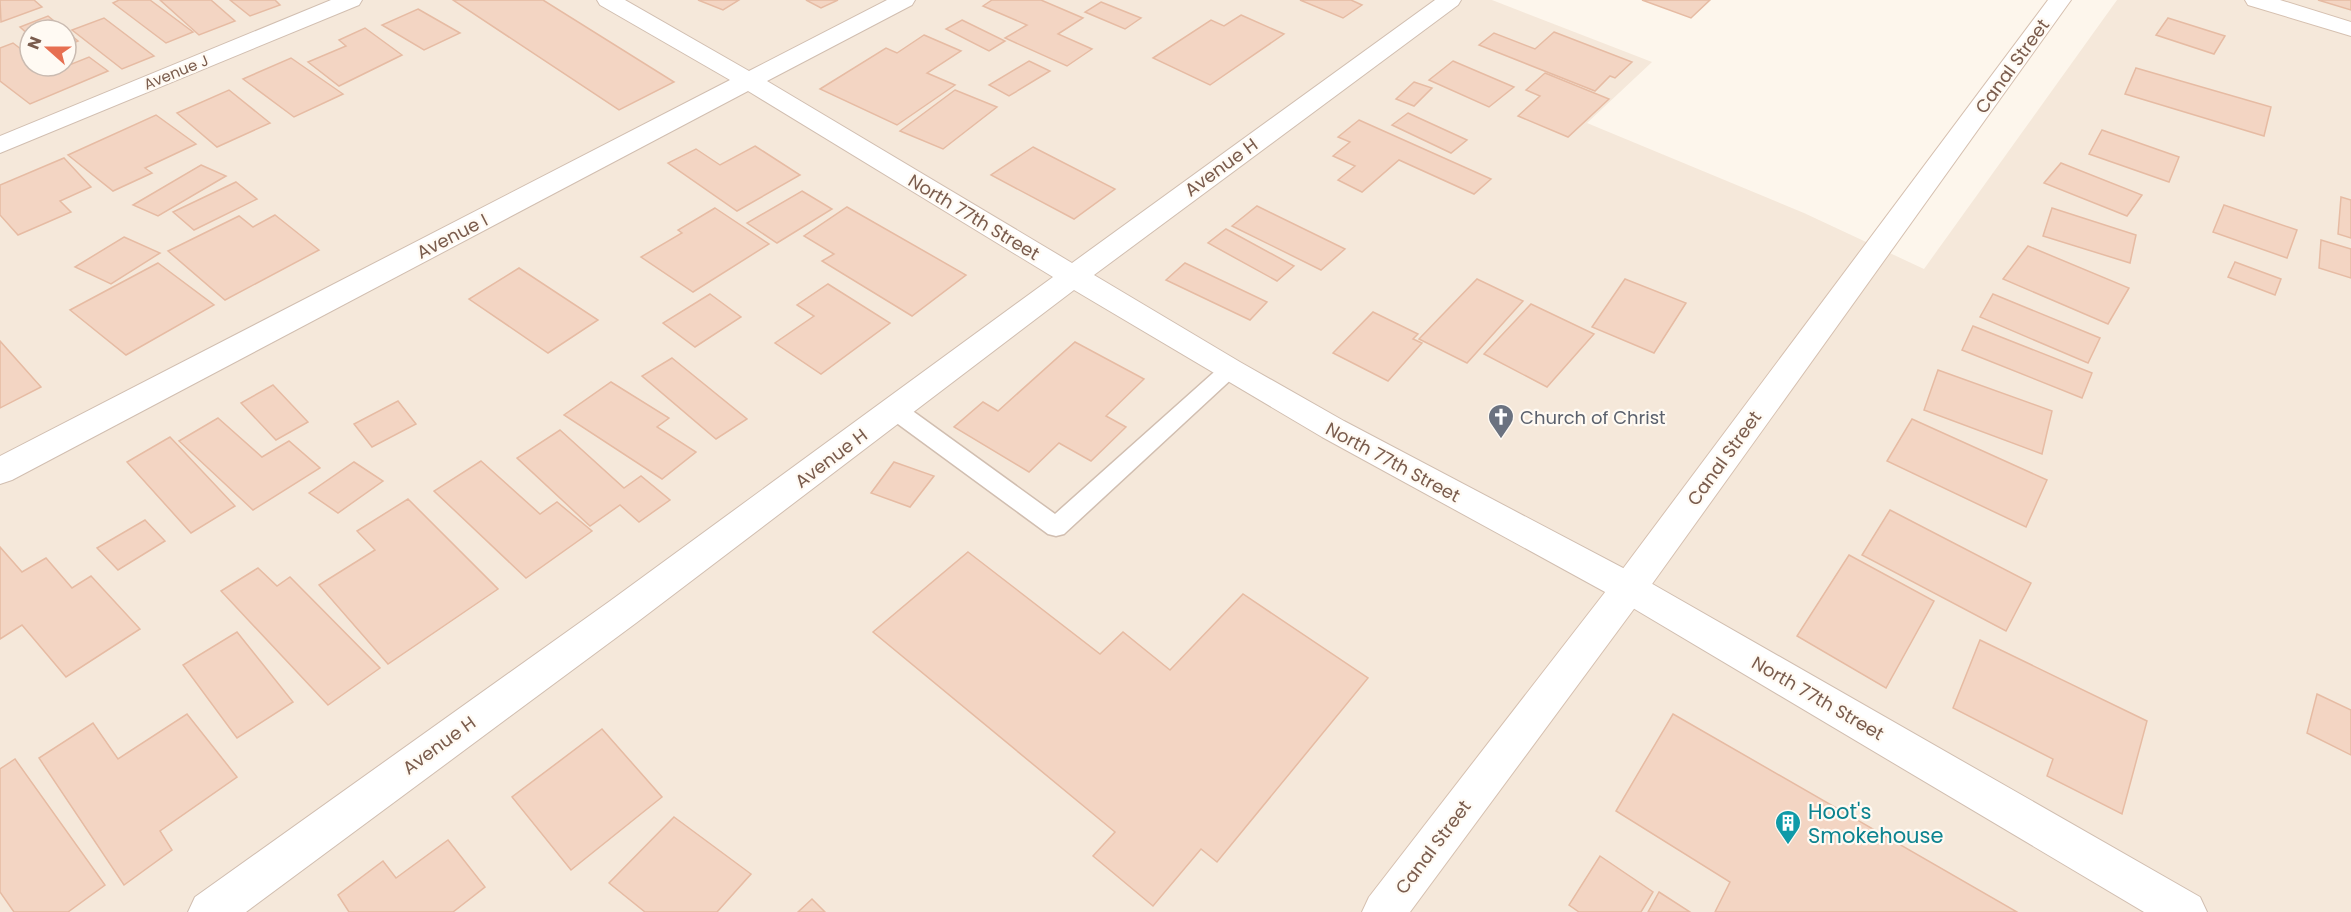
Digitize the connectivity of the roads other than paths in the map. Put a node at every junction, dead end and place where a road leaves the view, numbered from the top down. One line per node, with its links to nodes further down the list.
1 (351, 0): 9 (street, Avenue J)
2 (608, 0): 8 (street, North 77th Street)
3 (904, 0): 8 (street, Avenue I)
4 (1450, 0): 10 (street, Avenue H)
5 (2060, 0): 14 (street, Canal Street)
6 (2256, 0): 7 (street)
7 (2351, 29)
8 (749, 81): 10 (street, North 77th Street); 13 (street, Avenue I)
9 (0, 145)
10 (1072, 277): 11 (street, North 77th Street); 12 (street, Avenue H)
11 (1229, 370): 12 (lane); 14 (street, North 77th Street)
12 (895, 410): 15 (street, Avenue H)
13 (0, 471)
14 (1629, 588): 16 (street, Canal Street); 17 (street, North 77th Street)
15 (210, 912)
16 (1383, 912)
17 (2185, 912)

